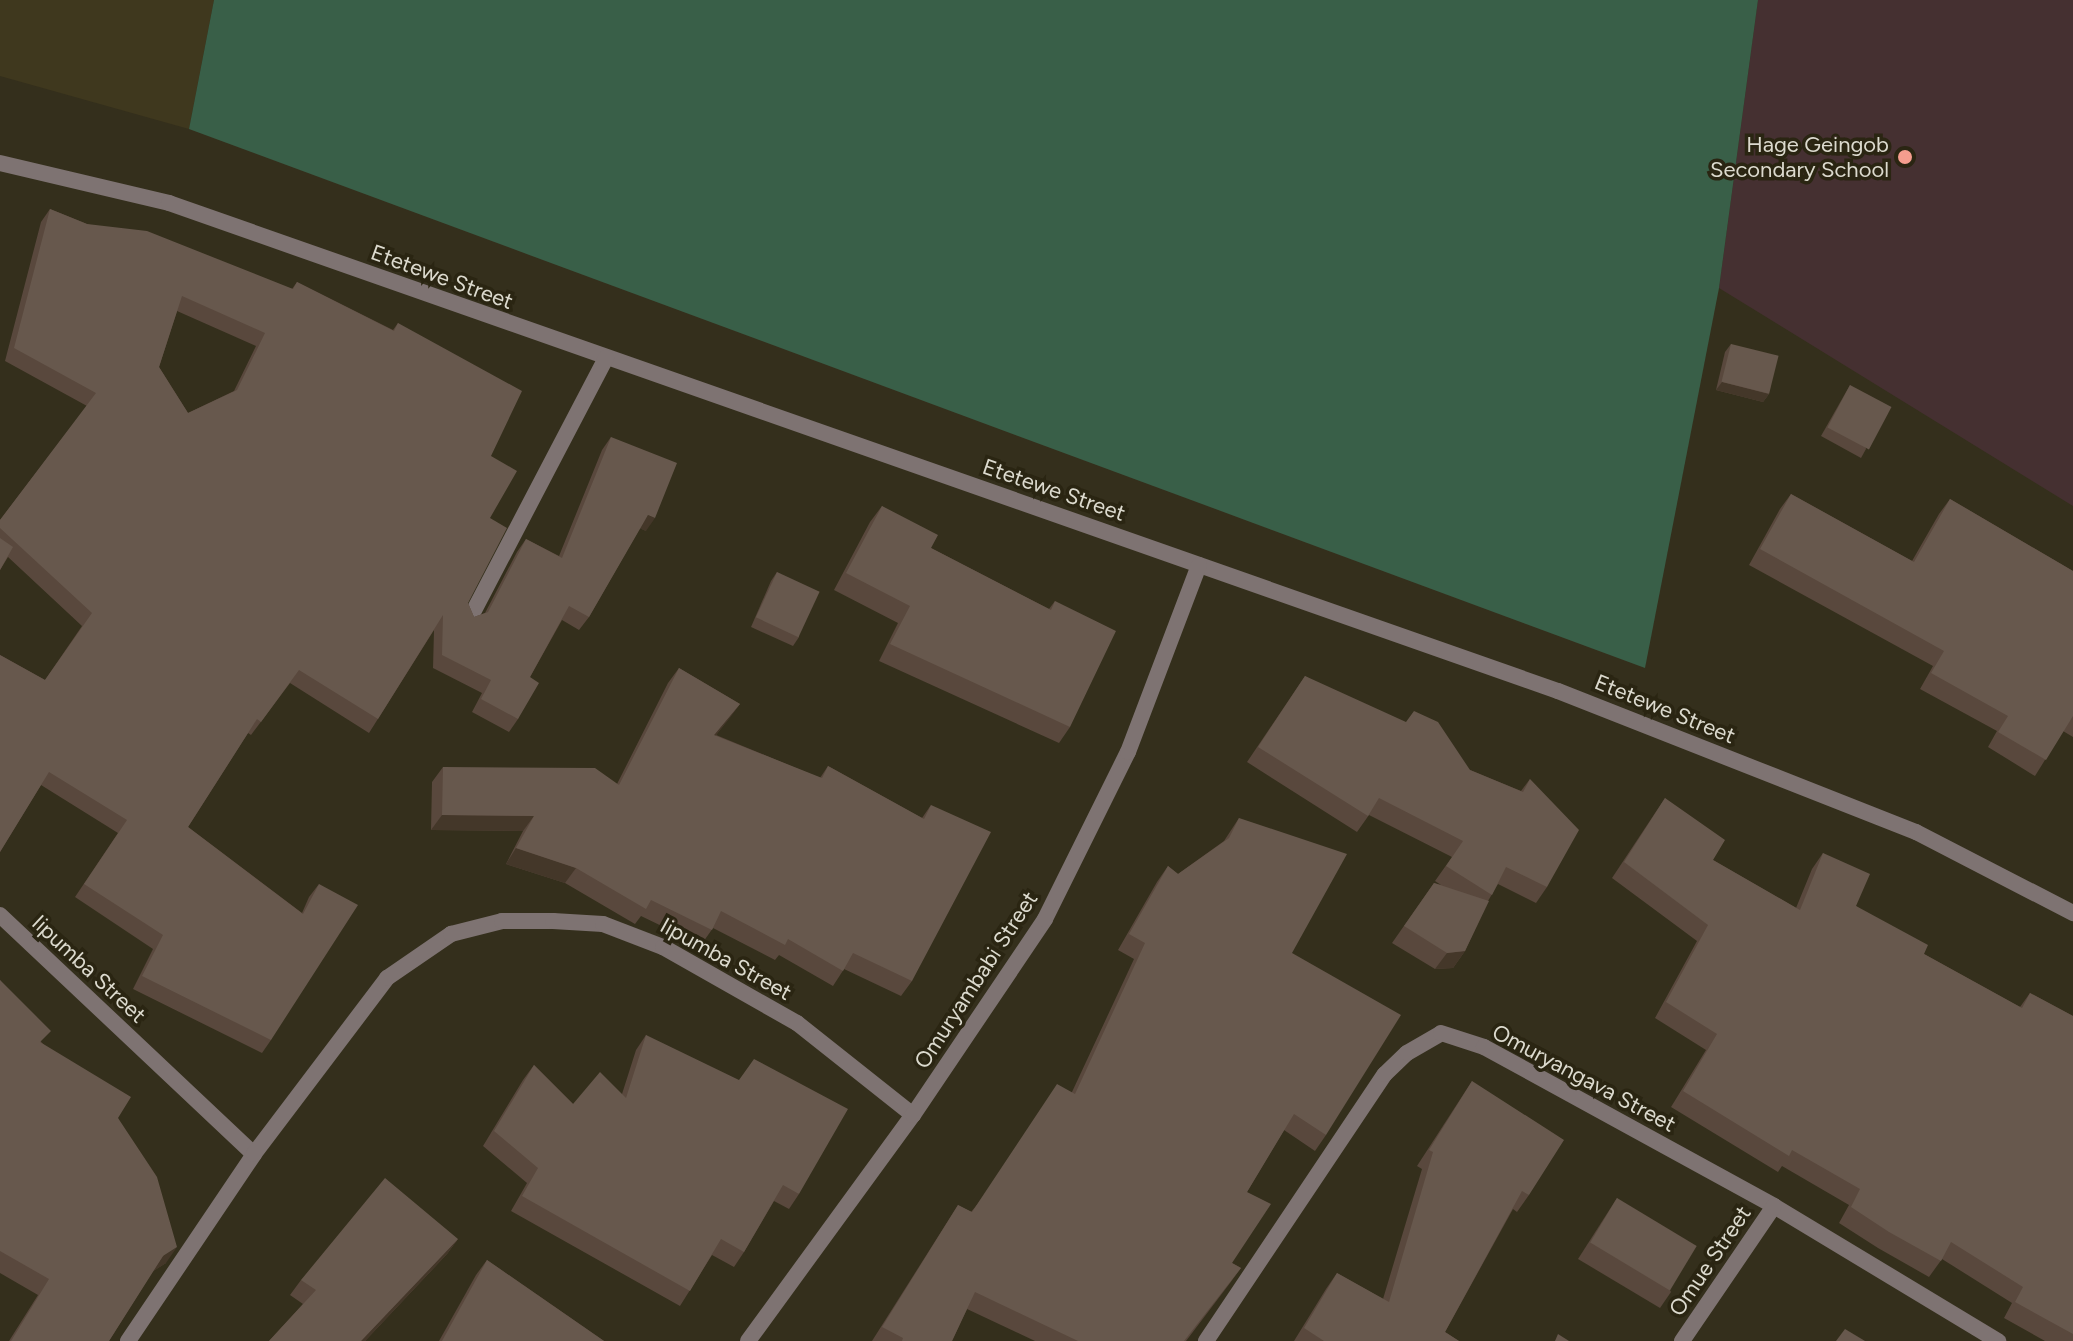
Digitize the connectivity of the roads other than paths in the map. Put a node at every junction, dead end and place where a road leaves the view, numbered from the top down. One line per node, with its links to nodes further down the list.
1 (0, 163): 2 (street, Etetewe Street)
2 (606, 358): 3 (street, Etetewe Street); 4 (street)
3 (1199, 565): 5 (street, Etetewe Street); 7 (street, Omuryambabi Street)
4 (469, 620)
5 (2073, 913)
6 (0, 915): 8 (street, Iipumba Street)
7 (913, 1115): 8 (street, Iipumba Street); 11 (street, Omuryambabi Street)
8 (254, 1154): 10 (street, Iipumba Street)
9 (1774, 1206): 12 (street, Omuryangava Street); 13 (street, Omue Street); 14 (street, Omuryangava Street)
10 (128, 1341)
11 (748, 1341)
12 (1206, 1341)
13 (1682, 1341)
14 (1998, 1341)

